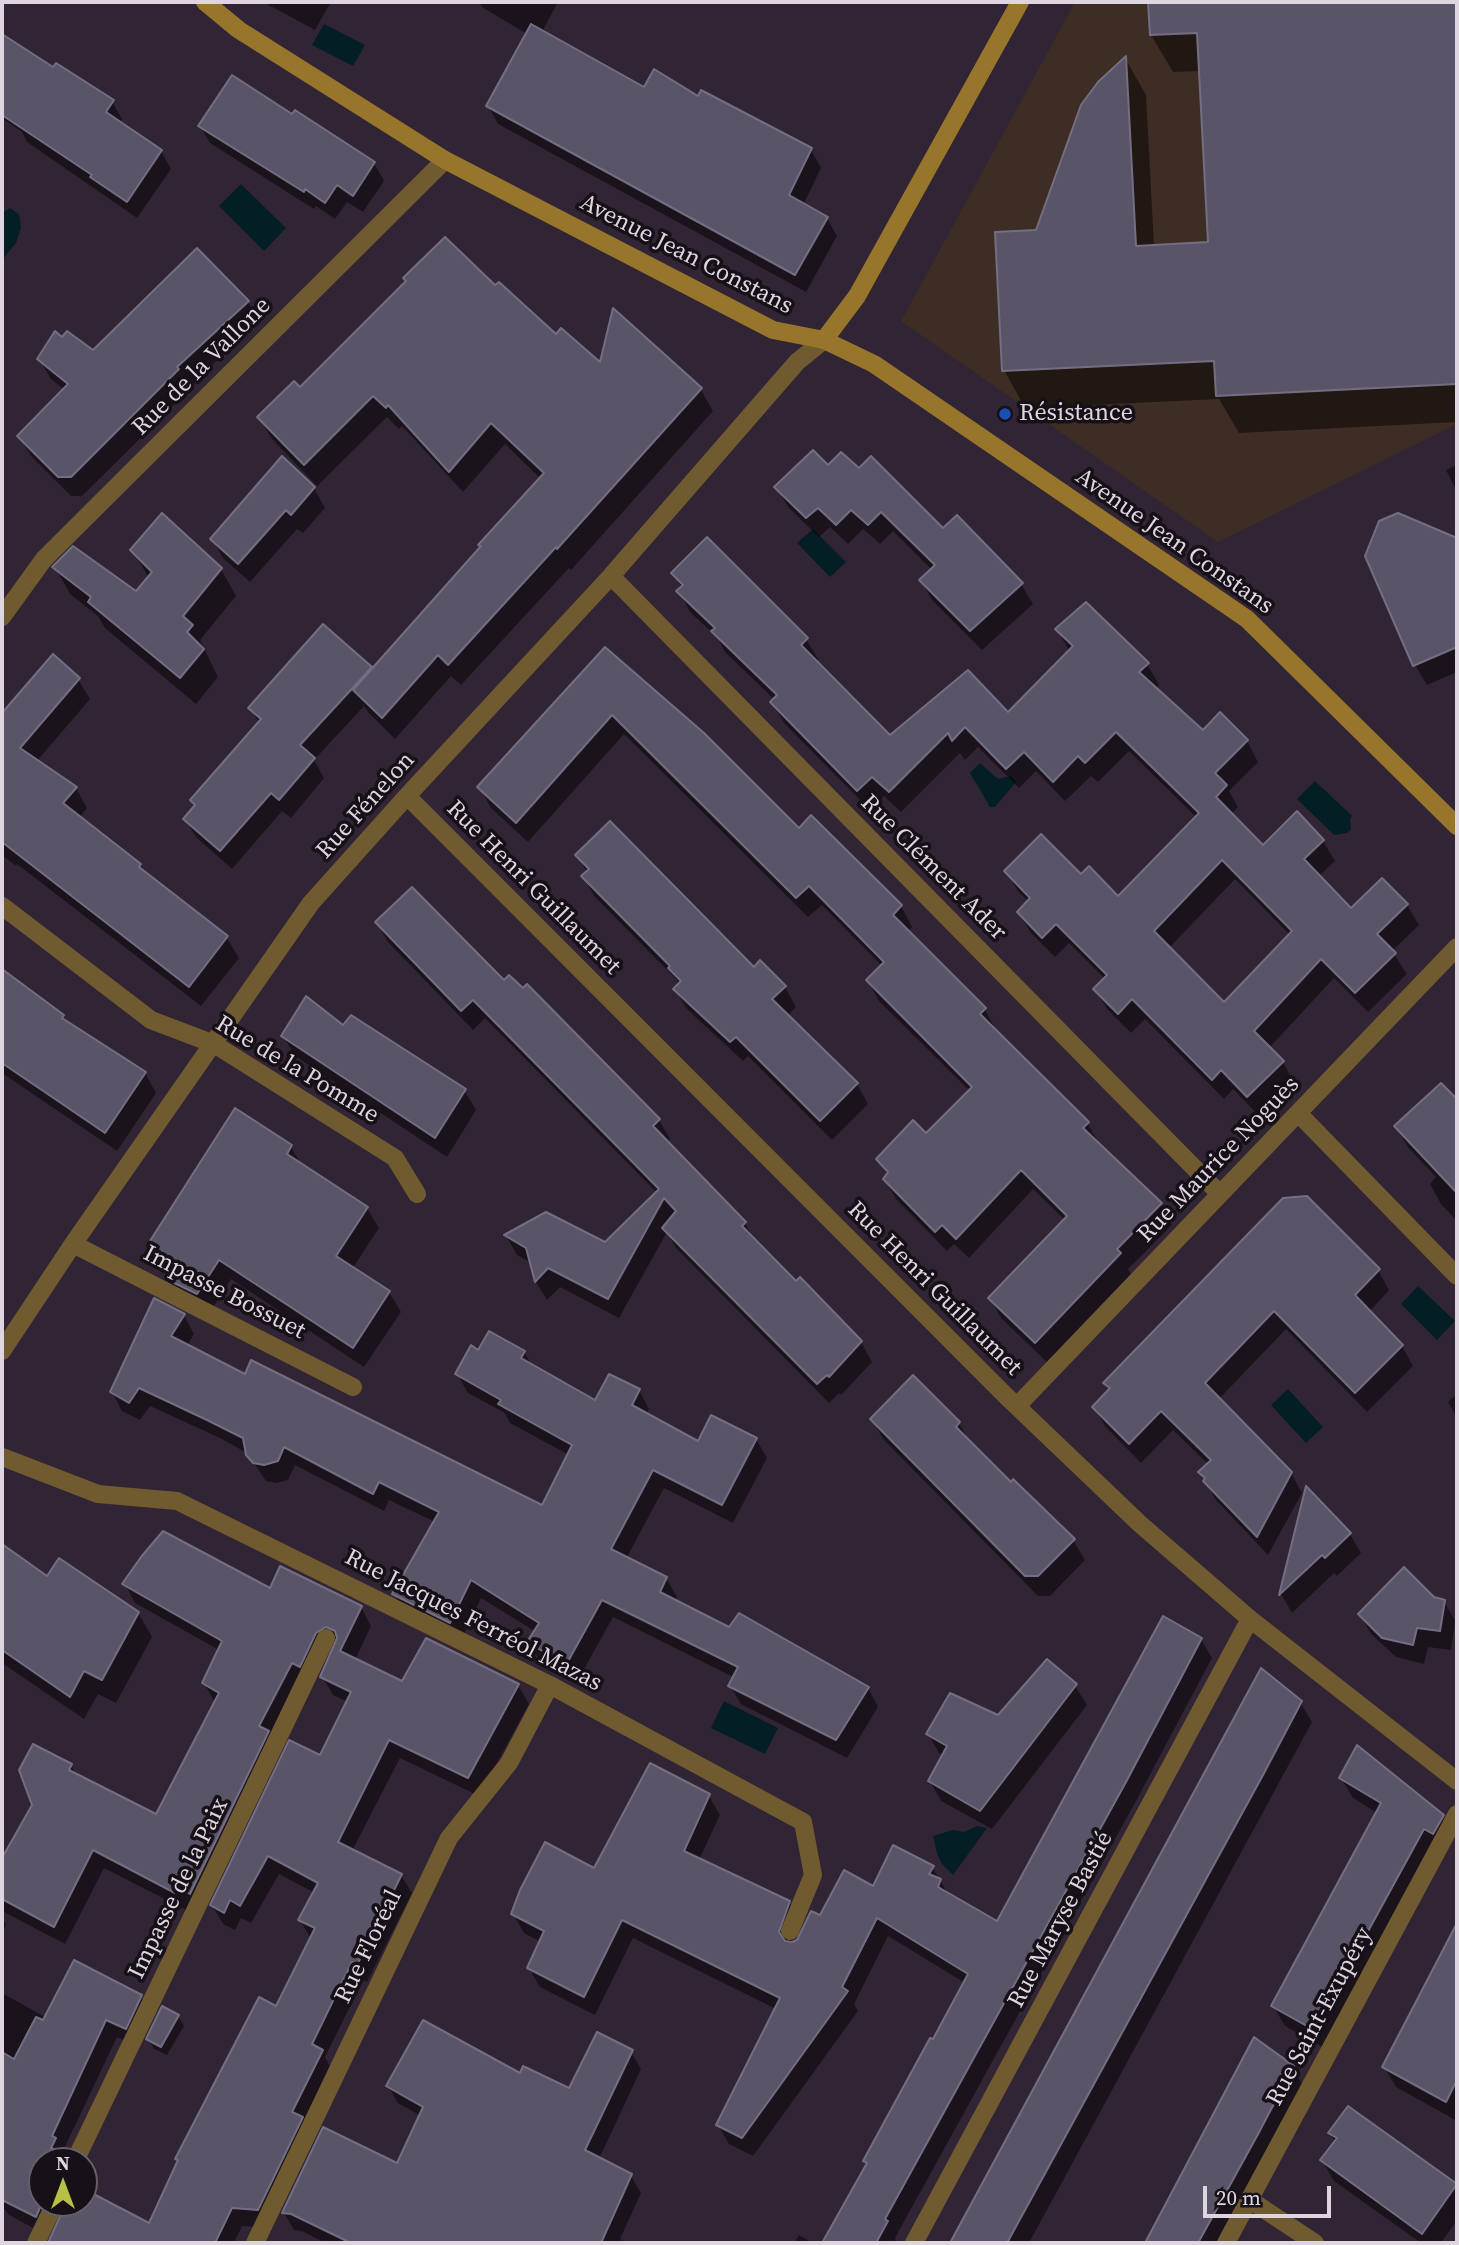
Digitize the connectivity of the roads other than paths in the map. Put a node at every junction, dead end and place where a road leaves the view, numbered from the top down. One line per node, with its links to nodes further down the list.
1 (205, 2): 3 (street, Avenue Jean Constans)
2 (1020, 2): 4 (street)
3 (445, 160): 4 (street, Avenue Jean Constans); 6 (street, Rue de la Vallone)
4 (824, 340): 5 (street, Rue Fénelon); 8 (street, Avenue Jean Constans)
5 (611, 576): 7 (street, Rue Fénelon); 14 (street, Rue Clément Ader)
6 (2, 617)
7 (407, 796): 11 (street, Rue Fénelon); 19 (street, Rue Henri Guillaumet)
8 (1457, 826)
9 (2, 906): 11 (street, Rue de la Pomme)
10 (1457, 947): 12 (street, Rue Maurice Noguès)
11 (214, 1044): 13 (street, Rue de la Pomme); 15 (street, Rue Fénelon)
12 (1298, 1113): 14 (street, Rue Maurice Noguès); 16 (street)
13 (417, 1194)
14 (1220, 1194): 19 (street, Rue Maurice Noguès)
15 (73, 1244): 17 (street, Rue Fénelon); 18 (street, Impasse Bossuet)
16 (1457, 1276)
17 (2, 1351)
18 (353, 1387)
19 (1017, 1406): 21 (street, Rue Henri Guillaumet)
20 (2, 1457): 23 (street, Rue Jacques Ferréol Mazas)
21 (1250, 1619): 24 (street, Rue Henri Guillaumet); 32 (street, Rue Maryse Bastié)
22 (326, 1638): 27 (street, Impasse de la Paix)
23 (550, 1685): 26 (street, Rue Jacques Ferréol Mazas); 31 (street, Rue Floréal)
24 (1457, 1781)
25 (1457, 1814): 28 (street, Rue Saint-Exupéry)
26 (790, 1931)
27 (82, 2147)
28 (1250, 2200): 33 (street, Rue Saint-Exupéry); 34 (street)
29 (48, 2217): 30 (street)
30 (36, 2243)
31 (255, 2243)
32 (914, 2243)
33 (1226, 2243)
34 (1315, 2243)

